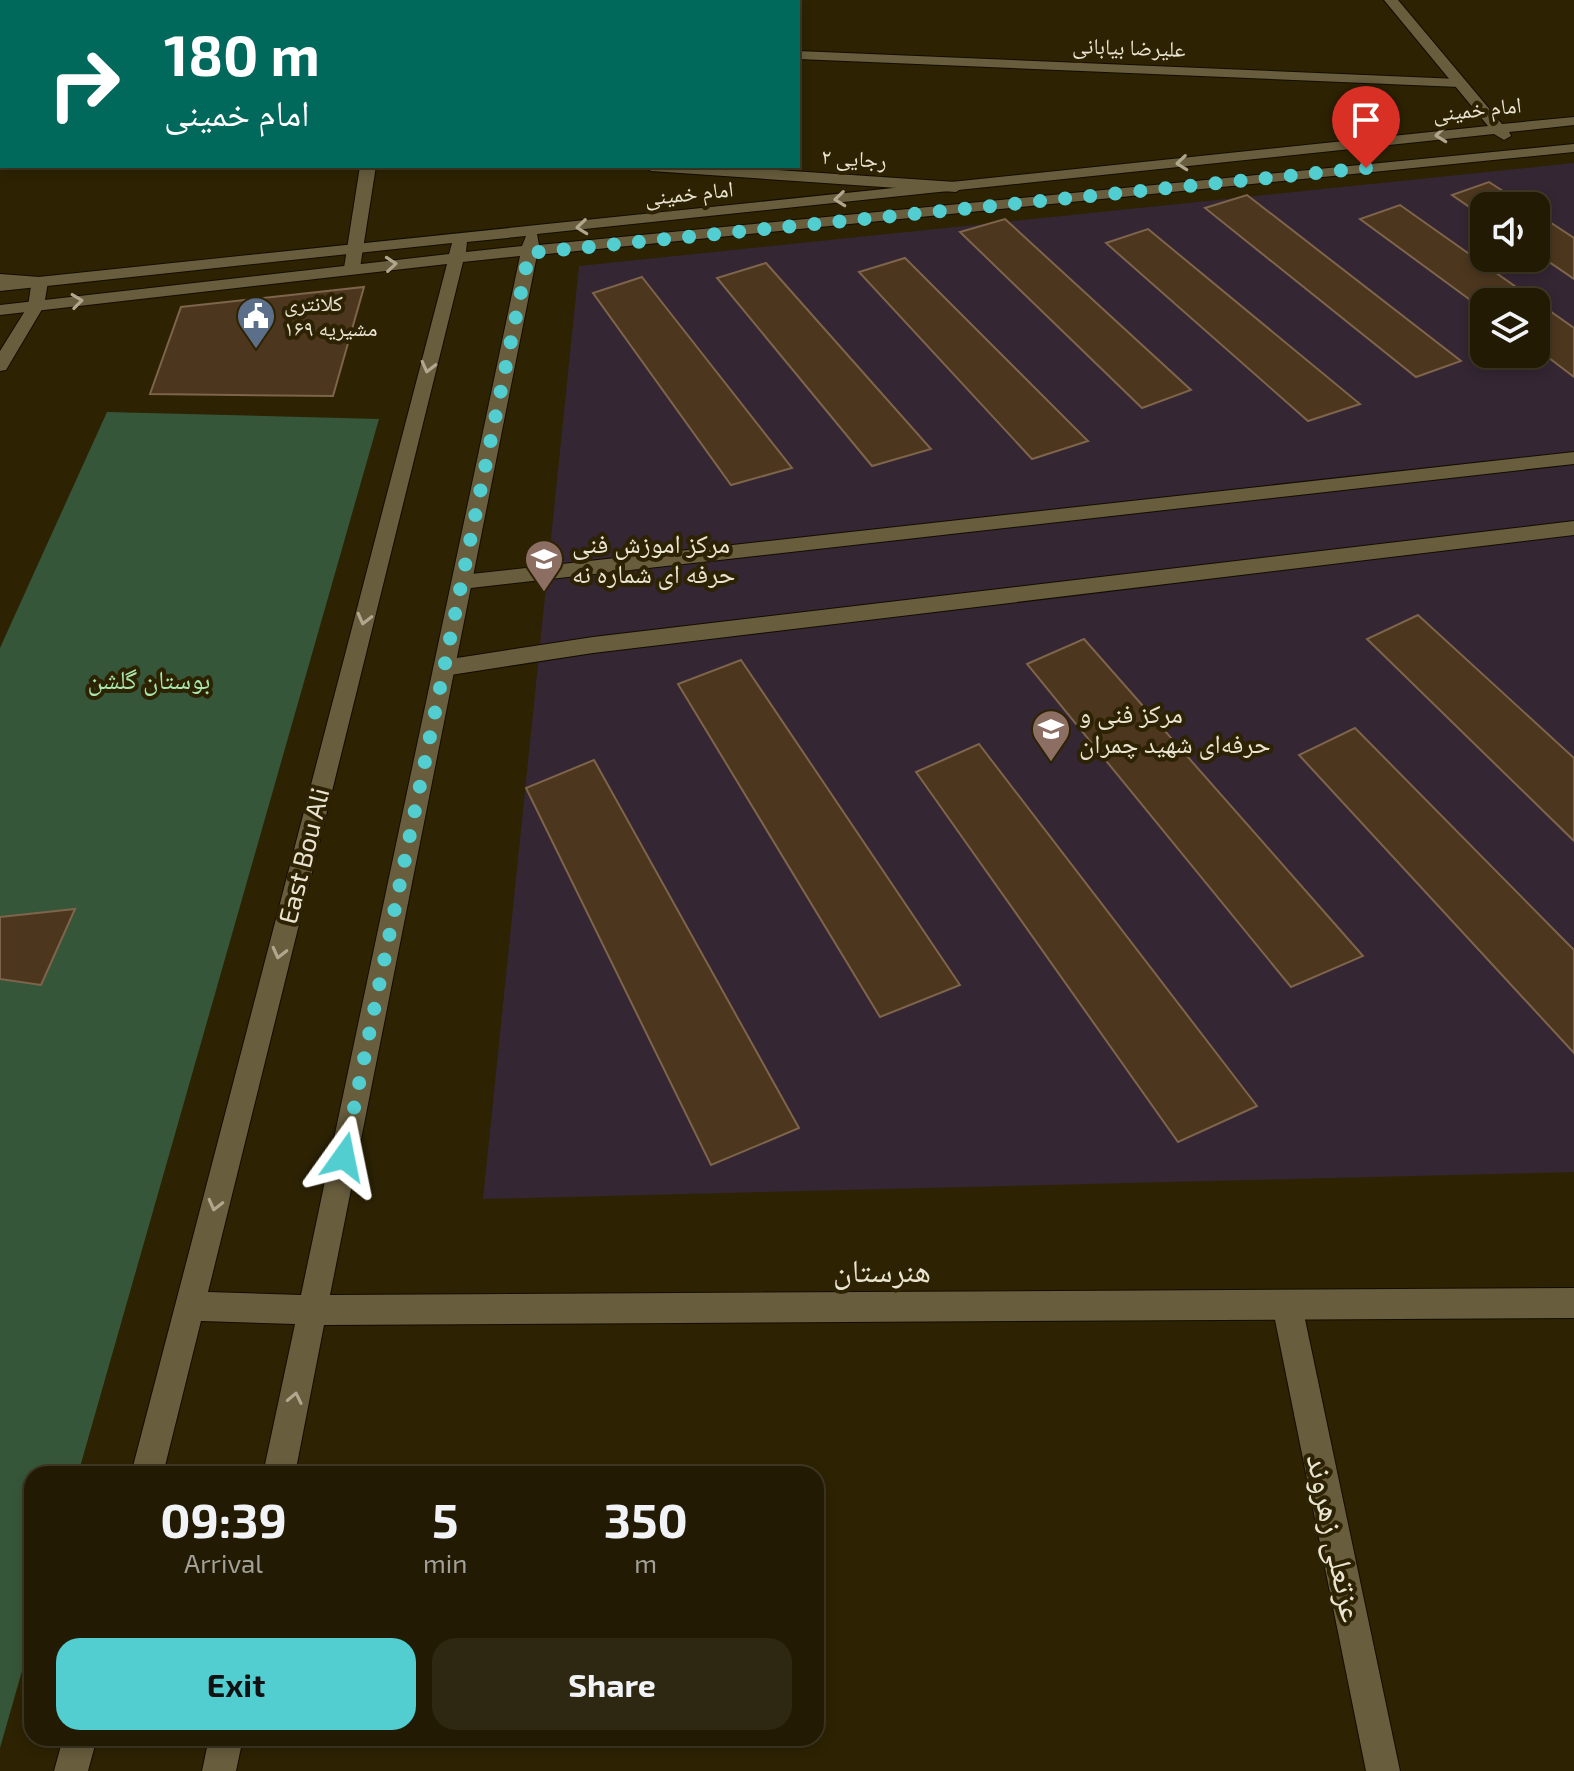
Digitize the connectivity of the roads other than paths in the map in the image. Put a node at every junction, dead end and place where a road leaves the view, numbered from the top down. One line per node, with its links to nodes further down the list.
1 (1391, 0): 3 (main road)
2 (800, 55): 3 (main road, علیرضا بیابانی)
3 (1459, 83): 5 (main road)
4 (1574, 121): 5 (main road, امام خمینی)
5 (1498, 128): 7 (main road); 10 (main road, امام خمینی, one-way to 10)
6 (1574, 148): 7 (main road, امام خمینی)
7 (1519, 153): 11 (main road, امام خمینی)
8 (368, 168): 13 (main road)
9 (680, 168): 10 (main road, رجایی ۲)
10 (958, 187): 11 (main road, امام خمینی, one-way to 11)
11 (531, 242): 12 (main road, امام خمینی); 23 (main road)
12 (458, 248): 13 (main road, امام خمینی); 14 (main road, امام خمینی, one-way to 12); 27 (main road, East Bou Ali, one-way to 27)
13 (355, 249): 14 (main road); 16 (main road, امام خمینی)
14 (352, 268): 18 (main road, امام خمینی, one-way to 14)
15 (0, 279): 16 (main road)
16 (40, 282): 17 (main road, امام خمینی); 18 (main road)
17 (0, 286)
18 (36, 306): 19 (main road, امام خمینی); 20 (main road)
19 (0, 310)
20 (0, 366)
21 (1574, 458): 23 (main road)
22 (1574, 528): 24 (main road)
23 (462, 582): 24 (main road)
24 (444, 668): 28 (main road)
25 (1574, 1303): 26 (main road, هنرستان)
26 (1287, 1305): 28 (main road, هنرستان); 35 (main road, عزتعلی زهروند)
27 (190, 1306): 28 (main road, هنرستان); 29 (main road, East Bou Ali)
28 (313, 1310): 30 (main road, one-way to 28)
29 (149, 1466)
30 (281, 1466)
31 (78, 1746): 33 (main road)
32 (224, 1746): 34 (main road)
33 (71, 1771)
34 (219, 1771)
35 (1383, 1771)

